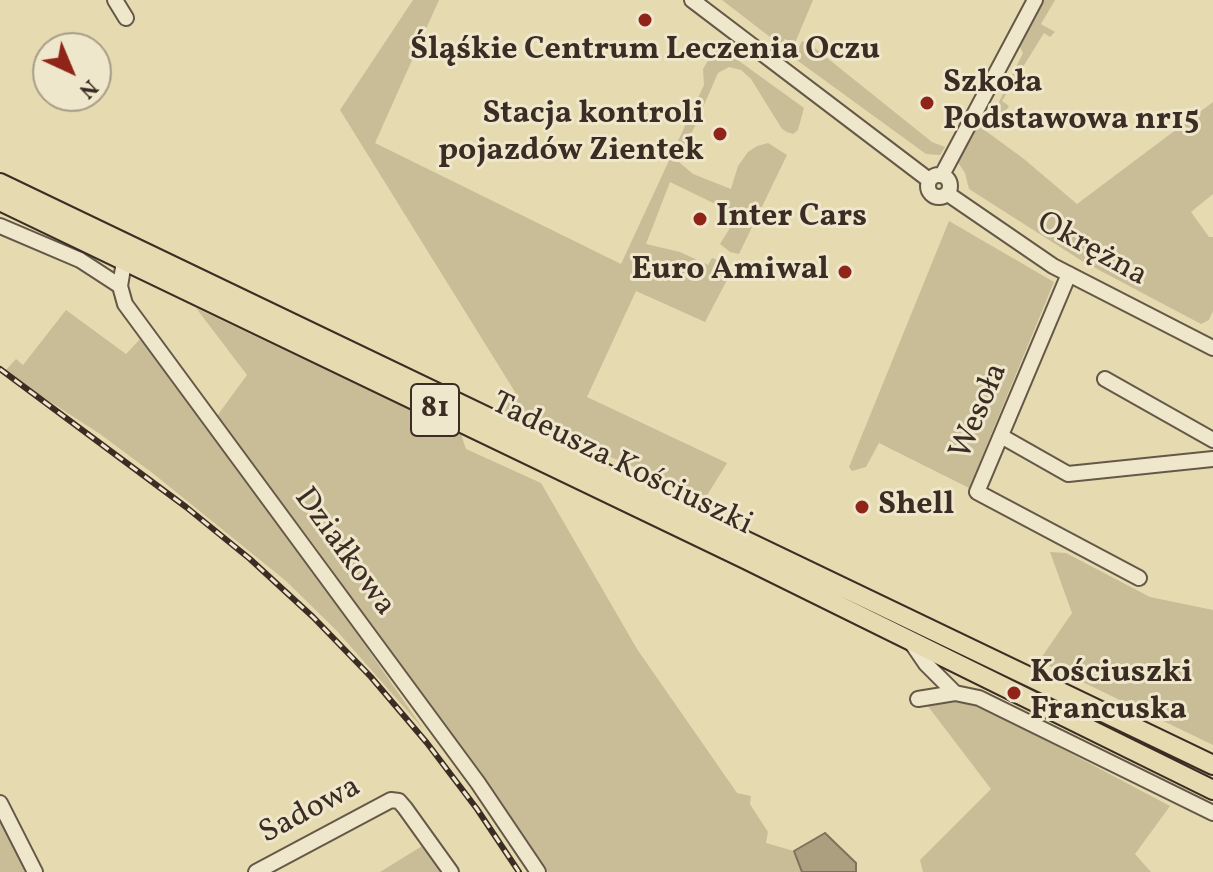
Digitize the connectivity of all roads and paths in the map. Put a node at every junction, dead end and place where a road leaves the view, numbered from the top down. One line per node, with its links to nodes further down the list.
1 (115, 0): 4 (street)
2 (692, 0): 5 (street)
3 (1035, 0): 5 (street)
4 (126, 18)
5 (936, 177): 10 (street, Okrężna)
6 (0, 183): 21 (main road, Tadeusza Kościuszki / 81)
7 (0, 201): 9 (main road, Tadeusza Kościuszki / 81)
8 (0, 226): 11 (street)
9 (124, 262): 11 (street); 18 (main road, Tadeusza Kościuszki / 81)
10 (1069, 274): 12 (street, Okrężna); 14 (street, Wesoła)
11 (120, 286): 28 (street, Działkowa)
12 (1213, 348)
13 (1105, 379): 15 (street)
14 (1001, 436): 16 (street); 17 (street, Wesoła)
15 (1213, 440)
16 (1213, 459)
17 (1139, 578)
18 (908, 638): 19 (street); 22 (main road, Tadeusza Kościuszki / 81)
19 (932, 670): 20 (street); 20 (street)
20 (955, 693): 24 (street)
21 (1213, 765)
22 (1213, 790)
23 (0, 803): 26 (street)
24 (1213, 813)
25 (266, 870): 27 (street, Sadowa)
26 (35, 872)
27 (451, 872)
28 (538, 872)

